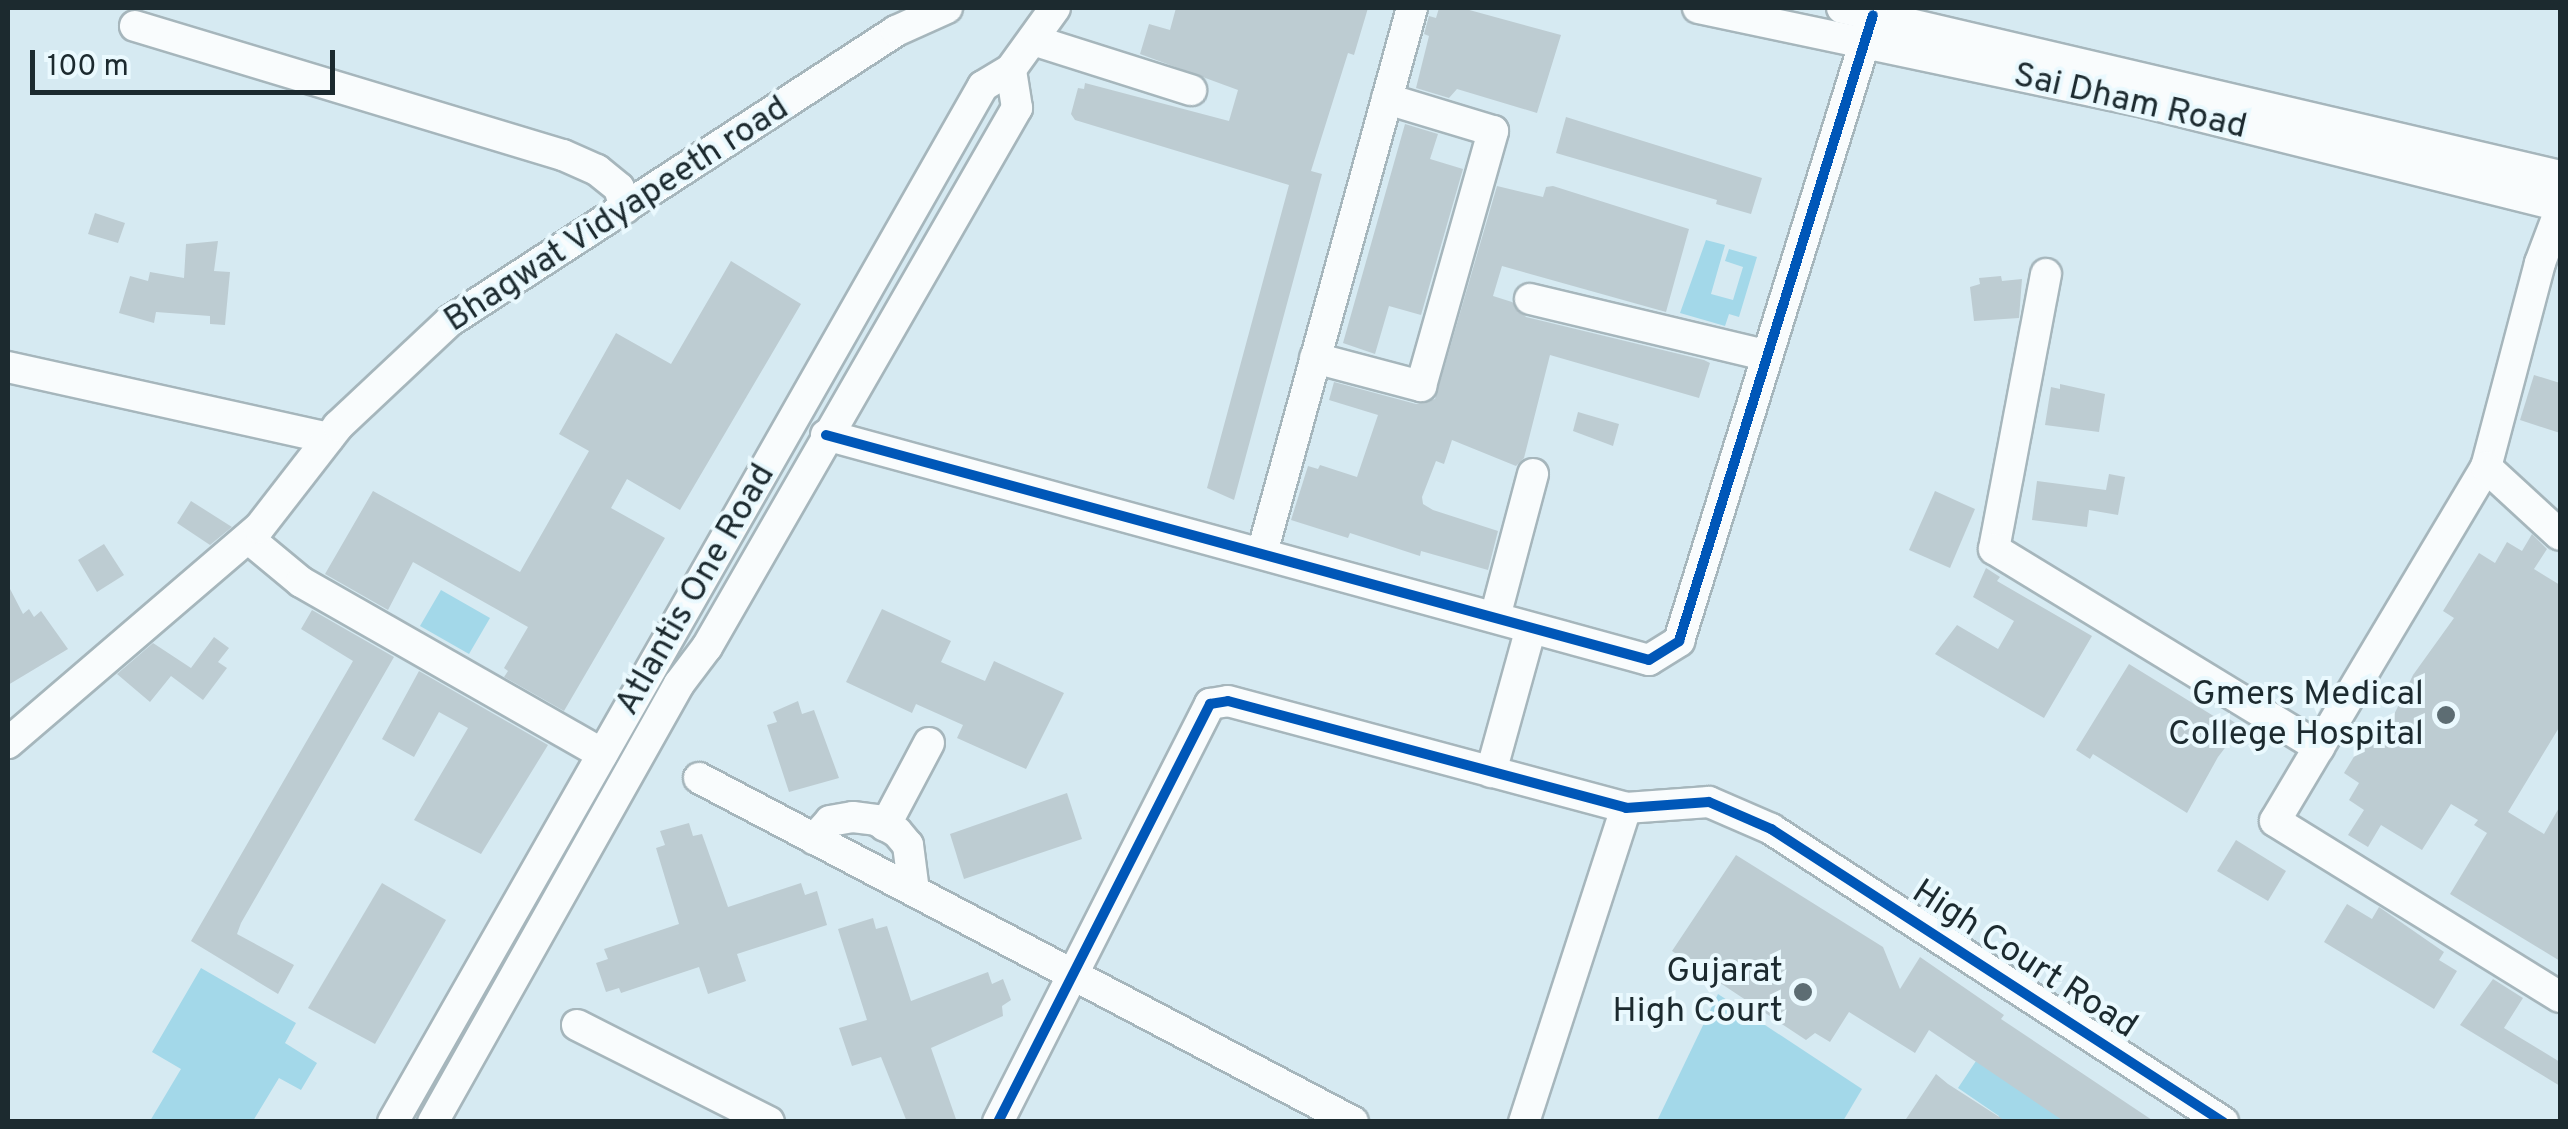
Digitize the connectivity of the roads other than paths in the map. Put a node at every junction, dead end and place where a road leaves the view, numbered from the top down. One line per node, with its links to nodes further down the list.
1 (947, 8): 13 (street, Bhagwat Vidyapeeth road)
2 (1056, 8): 8 (street, Atlantis One Road)
3 (1412, 8): 11 (street)
4 (1698, 8): 7 (street, Sai Dham Road)
5 (1842, 8): 7 (street, Sai Dham Road)
6 (136, 26): 13 (street)
7 (1868, 28): 12 (street, Sai Dham Road); 14 (street, Sai Dham Road); 17 (street)
8 (1033, 40): 9 (street, Atlantis One Road); 10 (street)
9 (1011, 69): 20 (street, Atlantis One Road); 32 (street, Atlantis One Road)
10 (1191, 90)
11 (1387, 100): 18 (street); 18 (street)
12 (2560, 176)
13 (625, 208): 21 (street, Bhagwat Vidyapeeth road)
14 (2560, 208): 22 (street)
15 (2046, 274): 31 (street)
16 (1530, 299): 17 (street)
17 (1765, 355): 28 (street)
18 (1316, 358): 26 (street)
19 (8, 367): 21 (street)
20 (826, 435): 26 (street); 43 (street, Atlantis One Road)
21 (328, 438): 25 (street, Bhagwat Vidyapeeth road)
22 (2486, 466): 24 (street); 31 (street)
23 (1534, 474): 27 (street)
24 (2560, 535)
25 (248, 538): 29 (street, Bhagwat Vidyapeeth road); 32 (street)
26 (1262, 553): 27 (street)
27 (1495, 618): 28 (street)
28 (1531, 628): 33 (street)
29 (8, 743)
30 (929, 743): 36 (street)
31 (2319, 747): 40 (street)
32 (602, 754): 42 (street, Atlantis One Road)
33 (1491, 772): 35 (street, High Court Road); 39 (street, High Court Road)
34 (698, 778): 37 (street)
35 (1626, 808): 47 (street); 48 (street, High Court Road)
36 (885, 826): 37 (street); 38 (street)
37 (814, 838): 38 (street)
38 (914, 891): 39 (street)
39 (1072, 974): 45 (street); 46 (street)
40 (2560, 997)
41 (577, 1025): 44 (street)
42 (392, 1122)
43 (434, 1122)
44 (769, 1122)
45 (998, 1122)
46 (1353, 1122)
47 (1524, 1122)
48 (2223, 1122)

